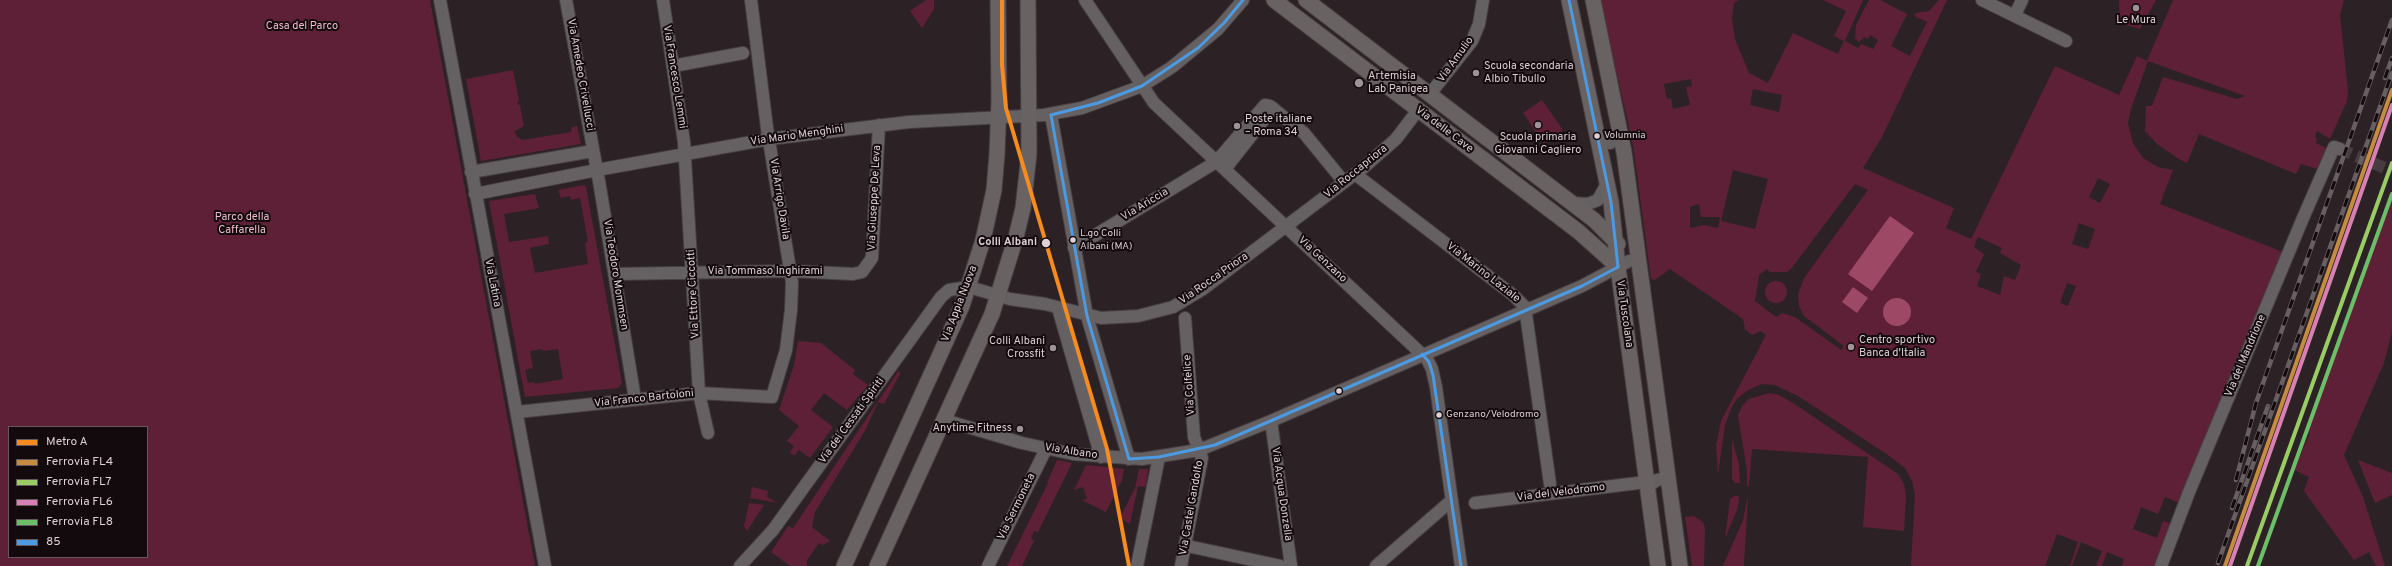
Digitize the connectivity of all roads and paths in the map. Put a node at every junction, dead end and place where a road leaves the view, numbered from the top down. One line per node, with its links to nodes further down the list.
1 (440, 0): 35 (street, Via Latina)
2 (566, 0): 31 (street, Via Amedeo Crivellucci)
3 (663, 0): 19 (street, Via Francesco Lemmi)
4 (751, 0): 29 (street, Via Arrigo Davila)
5 (998, 0): 25 (main road, Via Appia Nuova)
6 (1028, 0): 24 (main road)
7 (1085, 0): 20 (street, Via Genzano)
8 (1243, 0): 20 (street, Via Mario Menghini)
9 (1274, 0): 22 (main road, Via delle Cave)
10 (1306, 0): 21 (main road, Via delle Cave)
11 (1483, 0): 21 (street, Via Amulio)
12 (1569, 0): 28 (main road)
13 (1593, 0): 27 (main road, Via Tuscolana)
14 (1982, 0): 16 (street)
15 (2022, 0): 16 (street)
16 (2015, 15): 17 (street)
17 (2066, 41)
18 (743, 53): 19 (street)
19 (673, 66): 32 (street, Via Francesco Lemmi)
20 (1142, 86): 23 (street, Via Mario Menghini); 33 (street, Via Genzano)
21 (1430, 94): 22 (main road); 40 (main road, Via delle Cave)
22 (1418, 110): 36 (street, Via Roccapriora); 44 (main road, Via delle Cave)
23 (1051, 115): 24 (street, Via Mario Menghini); 43 (street)
24 (1029, 116): 25 (street, Via Mario Menghini); 51 (main road)
25 (998, 118): 26 (street, Via Mario Menghini); 49 (main road, Via Appia Nuova)
26 (879, 126): 29 (street, Via Mario Menghini); 45 (street, Via Giuseppe De Leva)
27 (1621, 132): 28 (street); 50 (main road, Via Tuscolana)
28 (1599, 138): 38 (main road)
29 (769, 139): 32 (street, Via Mario Menghini); 46 (street, Via Arrigo Davila)
30 (2337, 148): 88 (street, Via del Mandrione)
31 (593, 151): 34 (street, Via Teodoro Mommsen); 35 (street)
32 (685, 154): 34 (street, Via Mario Menghini); 47 (street, Via Ettore Ciccotti)
33 (1220, 165): 37 (street, Via Ariccia); 41 (street, Via Genzano); 43 (street, Via Ariccia)
34 (597, 170): 39 (street, Via Mario Menghini); 48 (street, Via Teodoro Mommsen)
35 (472, 172): 39 (street, Via Latina)
36 (1355, 174): 37 (street, Via Roccapriora); 53 (street, Via Marino Laziale)
37 (1344, 182): 41 (street, Via Roccapriora)
38 (1608, 182): 40 (street); 42 (main road)
39 (476, 194): 60 (street, Via Latina)
40 (1572, 203): 42 (main road, Via delle Cave)
41 (1286, 226): 54 (street, Via Rocca Priora); 56 (street, Via Genzano)
42 (1616, 242): 44 (main road, Via delle Cave)
43 (1074, 248): 54 (street)
44 (1624, 264): 50 (main road); 53 (street, Via Albano); 71 (main road, Via Tuscolana)
45 (866, 269): 46 (street, Via Tommaso Inghirami)
46 (791, 271): 47 (street, Via Tommaso Inghirami); 58 (street, Via Arrigo Davila)
47 (694, 273): 48 (street, Via Tommaso Inghirami); 57 (street, Via Ettore Ciccotti)
48 (615, 274): 59 (street, Via Teodoro Mommsen)
49 (969, 287): 51 (street, Via Rocca Priora); 76 (street, Via dei Cessati Spiriti); 77 (main road, Via Appia Nuova)
50 (1643, 290): 69 (main road, Via Tuscolana)
51 (999, 296): 52 (street, Via Rocca Priora); 61 (main road)
52 (1058, 308): 54 (street, Via Rocca Priora); 66 (street)
53 (1525, 309): 56 (street, Via Albano); 70 (street, Via Marino Laziale)
54 (1087, 316): 68 (street)
55 (1185, 318): 65 (street, Via Colfelice)
56 (1422, 354): 62 (street, Via Albano); 72 (street, Via Genzano)
57 (699, 393): 58 (street, Via Franco Bartoloni); 59 (street, Via Franco Bartoloni); 63 (street, Via Ettore Ciccotti)
58 (772, 397)
59 (635, 399): 60 (street, Via Franco Bartoloni)
60 (517, 412): 75 (street, Via Latina)
61 (944, 420): 64 (street, Via Albano); 78 (main road)
62 (1271, 422): 65 (street, Via Albano); 83 (street, Via Acqua Donzella)
63 (708, 433)
64 (1046, 449): 66 (street, Via Albano); 79 (street, Via Sermoneta)
65 (1199, 450): 67 (street, Via Albano); 81 (street, Via Castel Gandolfo)
66 (1101, 457): 68 (street, Via Albano)
67 (1159, 457): 68 (street, Via Albano); 80 (street)
68 (1129, 459)
69 (1669, 478): 71 (street); 87 (main road, Via Tuscolana)
70 (1550, 484)
71 (1647, 485): 73 (street, Via del Velodromo); 86 (main road, Via Tuscolana)
72 (1452, 500): 84 (street); 85 (street, Via Genzano)
73 (1475, 503)
74 (1192, 547): 82 (street)
75 (545, 566)
76 (740, 566)
77 (844, 566)
78 (877, 566)
79 (988, 566)
80 (1137, 566)
81 (1181, 566)
82 (1281, 566)
83 (1291, 566)
84 (1376, 566)
85 (1461, 566)
86 (1658, 566)
87 (1680, 566)
88 (2161, 566)

